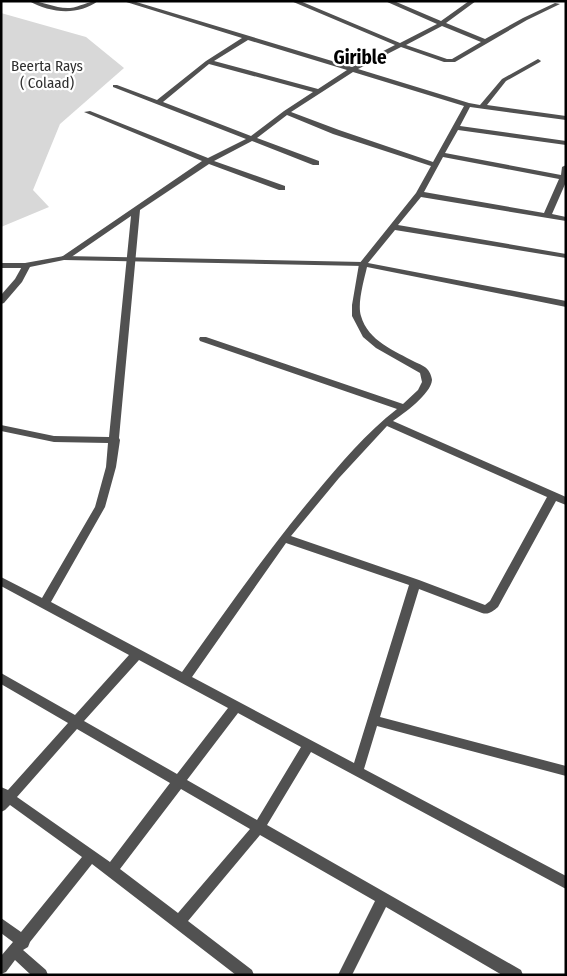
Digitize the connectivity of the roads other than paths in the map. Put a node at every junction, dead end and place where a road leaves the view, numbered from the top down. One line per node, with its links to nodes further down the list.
1 (32, 1): 2 (street)
2 (95, 1)
3 (126, 1): 10 (street)
4 (294, 1): 12 (street)
5 (388, 1): 9 (street)
6 (473, 1): 9 (street)
7 (553, 3): 8 (street); 11 (street)
8 (566, 8)
9 (441, 24): 11 (street); 12 (street)
10 (247, 38): 14 (street); 15 (street)
11 (486, 42): 12 (street)
12 (397, 44): 15 (street)
13 (538, 60): 20 (street)
14 (208, 62): 17 (street); 18 (street)
15 (352, 70): 17 (street); 19 (street)
16 (115, 86): 18 (street)
17 (319, 91): 22 (street)
18 (158, 102): 25 (street)
19 (468, 105): 20 (street); 24 (street)
20 (482, 107): 23 (street)
21 (88, 112): 28 (street)
22 (286, 112): 25 (street); 30 (street)
23 (566, 118)
24 (456, 127): 26 (street); 27 (street)
25 (253, 138): 28 (street); 29 (street)
26 (566, 143)
27 (440, 154): 30 (street); 32 (street)
28 (208, 161): 33 (street); 35 (street)
29 (316, 163)
30 (435, 165): 34 (street)
31 (566, 167): 32 (street)
32 (565, 177): 36 (street)
33 (282, 188)
34 (419, 194): 36 (street); 38 (street)
35 (136, 209): 40 (street); 41 (street)
36 (547, 216): 37 (street)
37 (566, 219)
38 (393, 227): 39 (street); 42 (street)
39 (566, 256)
40 (64, 258): 41 (street); 44 (street)
41 (132, 260): 42 (street); 51 (street)
42 (364, 264): 46 (street); 48 (street)
43 (1, 265): 44 (street)
44 (27, 265): 45 (street)
45 (1, 301)
46 (566, 304)
47 (203, 339): 48 (street)
48 (404, 408): 49 (street)
49 (386, 422): 52 (street); 54 (street)
50 (1, 428): 51 (street)
51 (115, 440): 57 (street)
52 (553, 496): 53 (street); 56 (street)
53 (566, 501)
54 (284, 538): 56 (street); 60 (street)
55 (1, 581): 57 (street)
56 (415, 583): 62 (street)
57 (44, 604): 58 (street)
58 (136, 654): 60 (street); 63 (street)
59 (1, 678): 63 (street)
60 (184, 679): 61 (street)
61 (236, 707): 64 (street); 67 (street)
62 (372, 720): 65 (street); 66 (street)
63 (76, 722): 67 (street); 68 (street)
64 (308, 746): 66 (street); 69 (street)
65 (566, 771)
66 (356, 772): 72 (street)
67 (177, 782): 69 (street); 71 (street)
68 (3, 798): 70 (street)
69 (259, 826): 73 (street); 74 (street)
70 (91, 855): 71 (street); 76 (street)
71 (111, 870): 74 (street)
72 (566, 883)
73 (384, 898): 80 (street); 81 (street)
74 (178, 923): 79 (street)
75 (1, 924): 76 (street)
76 (19, 946): 77 (street); 78 (street)
77 (1, 967)
78 (41, 975)
79 (247, 975)
80 (346, 975)
81 (516, 975)

